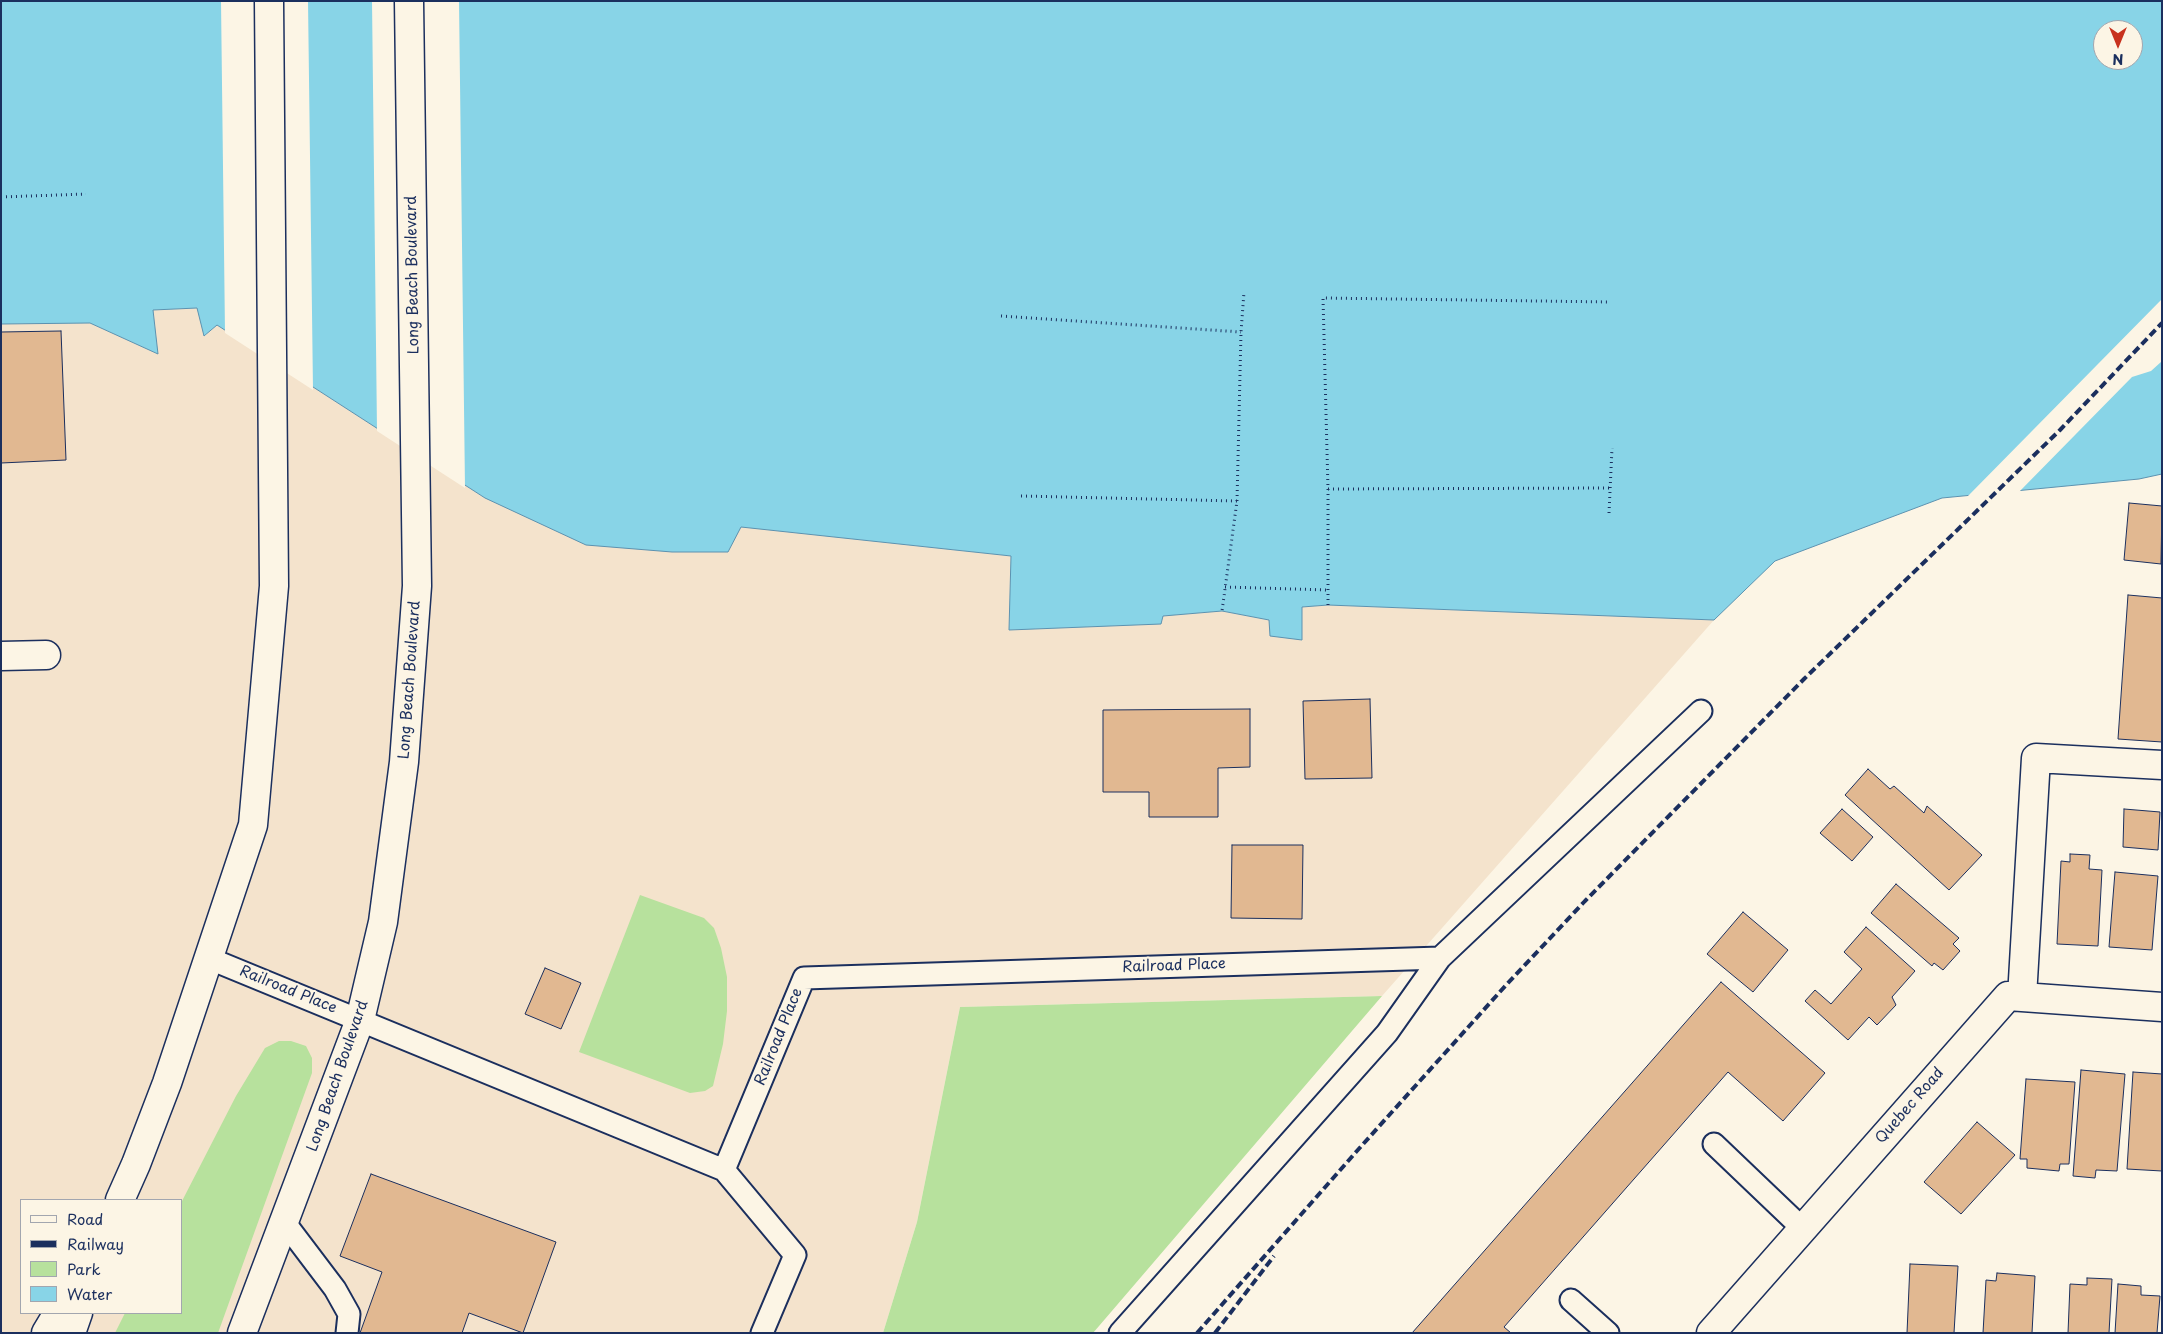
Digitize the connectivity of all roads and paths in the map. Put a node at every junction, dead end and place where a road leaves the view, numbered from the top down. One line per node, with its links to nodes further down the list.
1 (269, 1): 23 (main road)
2 (409, 1): 27 (main road, Long Beach Boulevard)
3 (86, 194): 4 (path)
4 (1, 197)
5 (1244, 292): 8 (path)
6 (1610, 302): 11 (path)
7 (1001, 316): 8 (path)
8 (1241, 332): 13 (path)
9 (1612, 448): 10 (path)
10 (1612, 488): 11 (path); 14 (path)
11 (1328, 489): 16 (path)
12 (1021, 496): 13 (path)
13 (1238, 501): 15 (path)
14 (1609, 513)
15 (1226, 587): 16 (path); 18 (path)
16 (1328, 590): 17 (path)
17 (1328, 605)
18 (1222, 611)
19 (46, 655): 20 (main road)
20 (1, 656)
21 (1701, 711): 24 (lane)
22 (2162, 765): 25 (main road)
23 (208, 958): 27 (lane, Railroad Place); 30 (main road)
24 (1440, 958): 29 (lane, Railroad Place); 41 (lane)
25 (2022, 997): 26 (main road, Quebec Road); 32 (main road, Quebec Road)
26 (2162, 1007)
27 (360, 1020): 29 (lane, Railroad Place); 31 (main road, Long Beach Boulevard)
28 (1714, 1144): 32 (lane)
29 (724, 1170): 40 (lane)
30 (120, 1199)
31 (285, 1222): 38 (main road, Long Beach Boulevard); 39 (lane)
32 (1802, 1228): 43 (main road, Quebec Road)
33 (1571, 1300): 42 (lane)
34 (57, 1314): 36 (main road)
35 (78, 1314): 37 (main road)
36 (46, 1333)
37 (71, 1333)
38 (242, 1333)
39 (347, 1333)
40 (762, 1333)
41 (1120, 1333)
42 (1608, 1333)
43 (1711, 1333)

